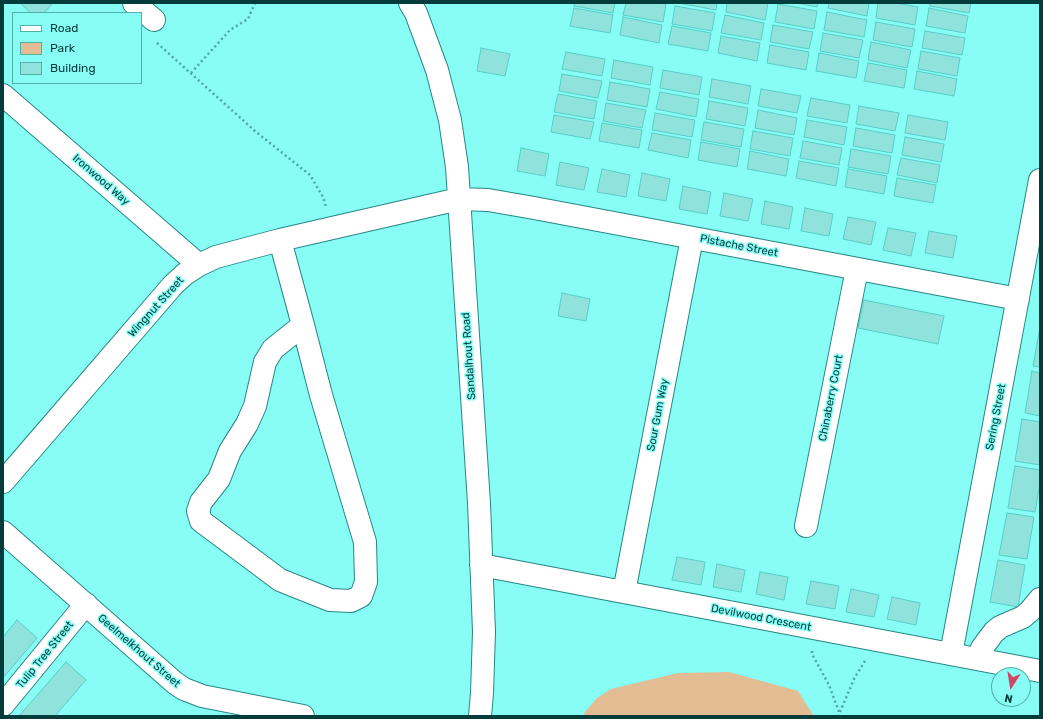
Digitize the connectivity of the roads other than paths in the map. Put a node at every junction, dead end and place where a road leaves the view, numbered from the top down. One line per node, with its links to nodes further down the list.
1 (134, 3): 3 (street)
2 (416, 6): 8 (street, Sandalhout Road)
3 (140, 12)
4 (142, 14): 5 (street)
5 (154, 31)
6 (3, 95): 11 (street, Ironwood Way)
7 (1040, 180): 13 (street, Sering Street)
8 (459, 199): 9 (street, Pistache Street); 10 (street, Wingnut Street); 18 (street, Sandalhout Road)
9 (692, 238): 12 (street, Pistache Street); 19 (street, Sour Gum Way)
10 (280, 240): 11 (street, Wingnut Street); 14 (street)
11 (199, 265): 15 (street, Wingnut Street)
12 (857, 269): 13 (street, Pistache Street); 16 (street, Chinaberry Court)
13 (1018, 299): 22 (street, Sering Street)
14 (303, 325): 14 (street)
15 (3, 482)
16 (806, 526)
17 (3, 532): 21 (street, Geelmelkhout Street)
18 (481, 565): 19 (street, Devilwood Crescent); 27 (street, Sandalhout Road)
19 (624, 592): 22 (street, Devilwood Crescent)
20 (1040, 599): 23 (street)
21 (86, 604): 25 (street, Tulip Tree Street); 26 (street, Geelmelkhout Street)
22 (951, 654): 23 (street, Devilwood Crescent)
23 (979, 659): 24 (street, Devilwood Crescent)
24 (1040, 671)
25 (3, 706)
26 (303, 716)
27 (480, 716)

